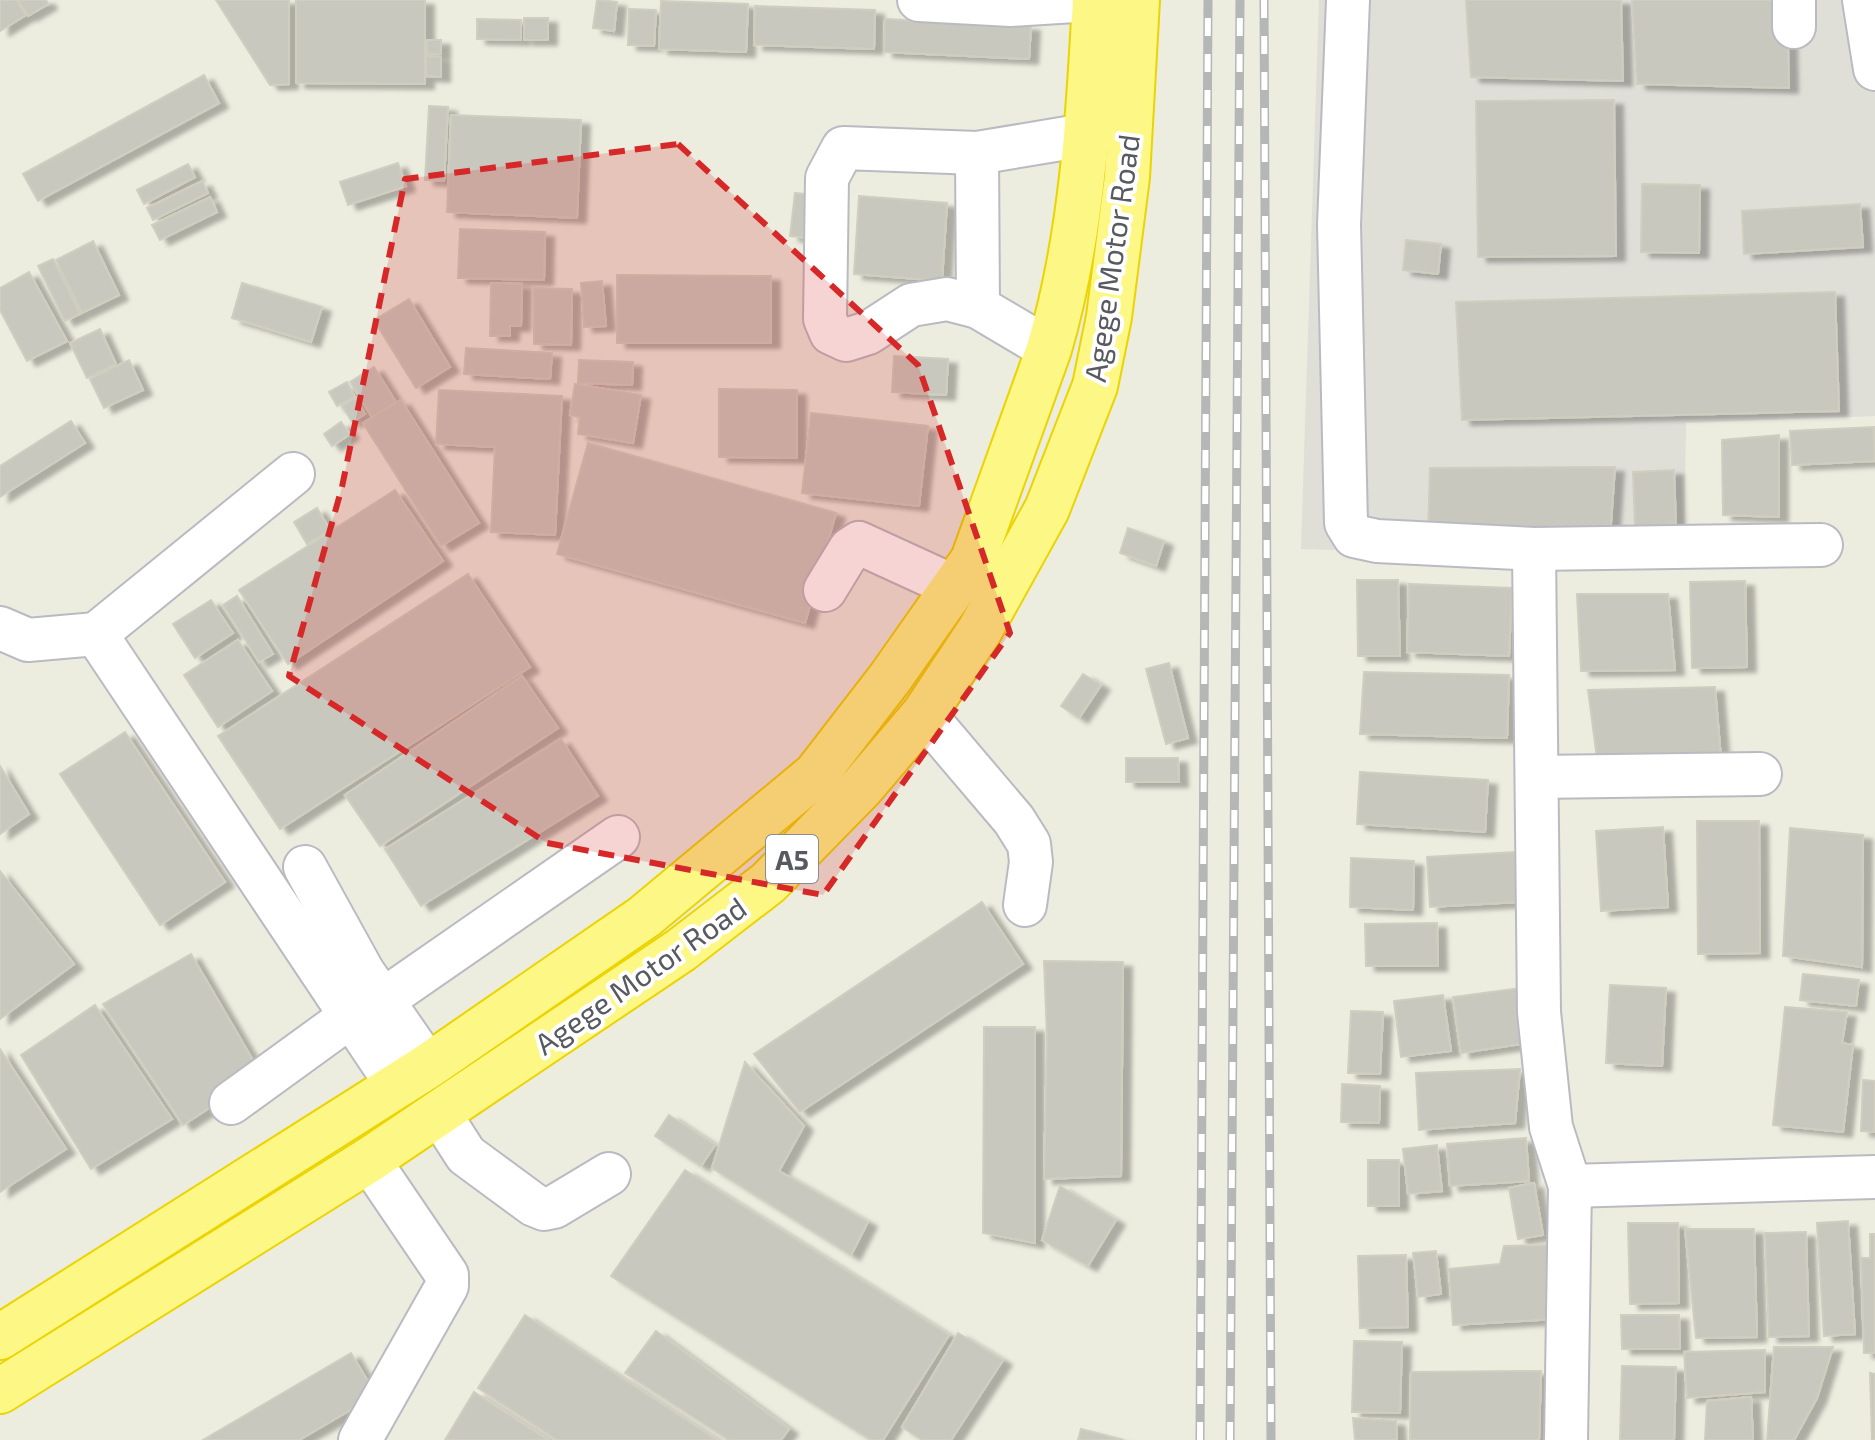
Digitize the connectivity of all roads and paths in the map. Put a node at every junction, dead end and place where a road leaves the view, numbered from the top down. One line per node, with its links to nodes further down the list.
1 (1093, 0): 5 (street); 7 (highway, Agege Motor Road / A5)
2 (1137, 0): 18 (highway, Agege Motor Road / A5)
3 (1348, 0): 13 (street)
4 (1864, 0): 6 (street)
5 (936, 1)
6 (1875, 69)
7 (1085, 135): 8 (street); 10 (highway, Agege Motor Road / A5)
8 (977, 153): 9 (street); 9 (street)
9 (978, 307): 10 (street)
10 (1049, 349): 14 (highway, Agege Motor Road / A5)
11 (293, 474): 17 (street)
12 (1821, 545): 13 (street)
13 (1534, 549): 20 (street)
14 (955, 587): 15 (street); 25 (highway, Agege Motor Road / A5)
15 (825, 590)
16 (0, 628): 17 (street)
17 (96, 634): 24 (street)
18 (924, 714): 23 (street); 27 (highway, Agege Motor Road / A5)
19 (1760, 774): 20 (street)
20 (1537, 777): 31 (street)
21 (618, 837): 24 (street)
22 (305, 867): 24 (street)
23 (1025, 905)
24 (367, 1008): 25 (street); 26 (street)
25 (412, 1076): 32 (highway, Agege Motor Road / A5)
26 (231, 1103)
27 (439, 1113): 28 (highway, Agege Motor Road / A5); 29 (street)
28 (369, 1160): 33 (highway, Agege Motor Road / A5); 34 (street)
29 (609, 1174)
30 (1875, 1177): 31 (street)
31 (1570, 1186): 35 (street)
32 (0, 1337)
33 (0, 1391)
34 (360, 1440)
35 (1566, 1440)

